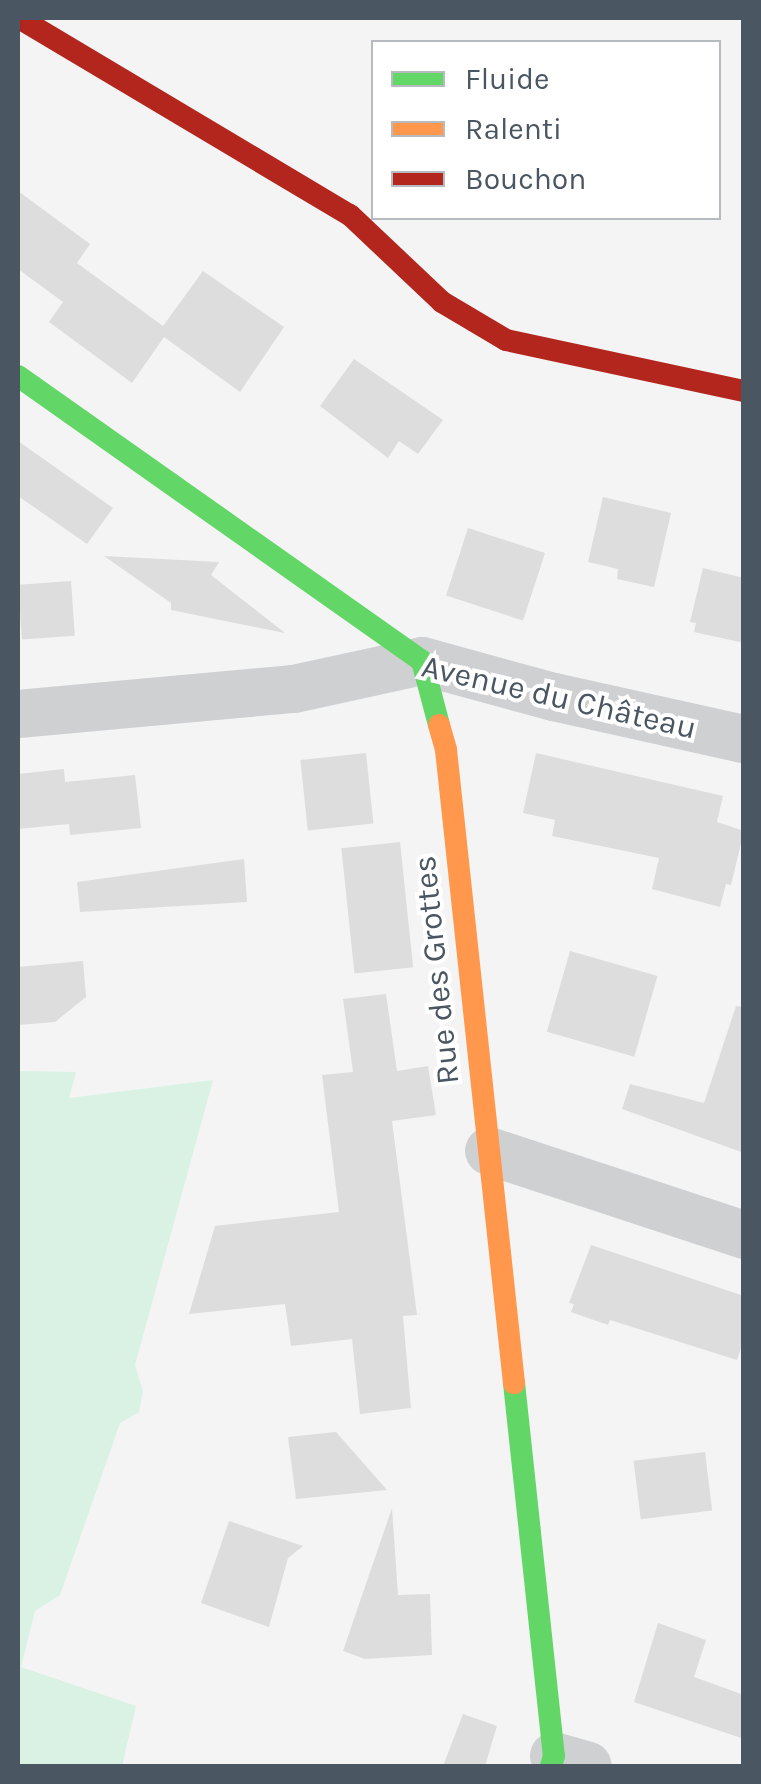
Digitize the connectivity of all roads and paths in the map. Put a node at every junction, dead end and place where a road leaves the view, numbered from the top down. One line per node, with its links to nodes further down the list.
1 (19, 18): 3 (street)
2 (18, 376): 4 (street)
3 (744, 391)
4 (422, 661): 5 (street, Avenue du Château); 6 (street, Avenue du Château); 7 (street, Rue des Grottes)
5 (18, 714)
6 (744, 739)
7 (489, 1151): 8 (street); 9 (street, Rue des Grottes)
8 (744, 1235)
9 (564, 1763)

